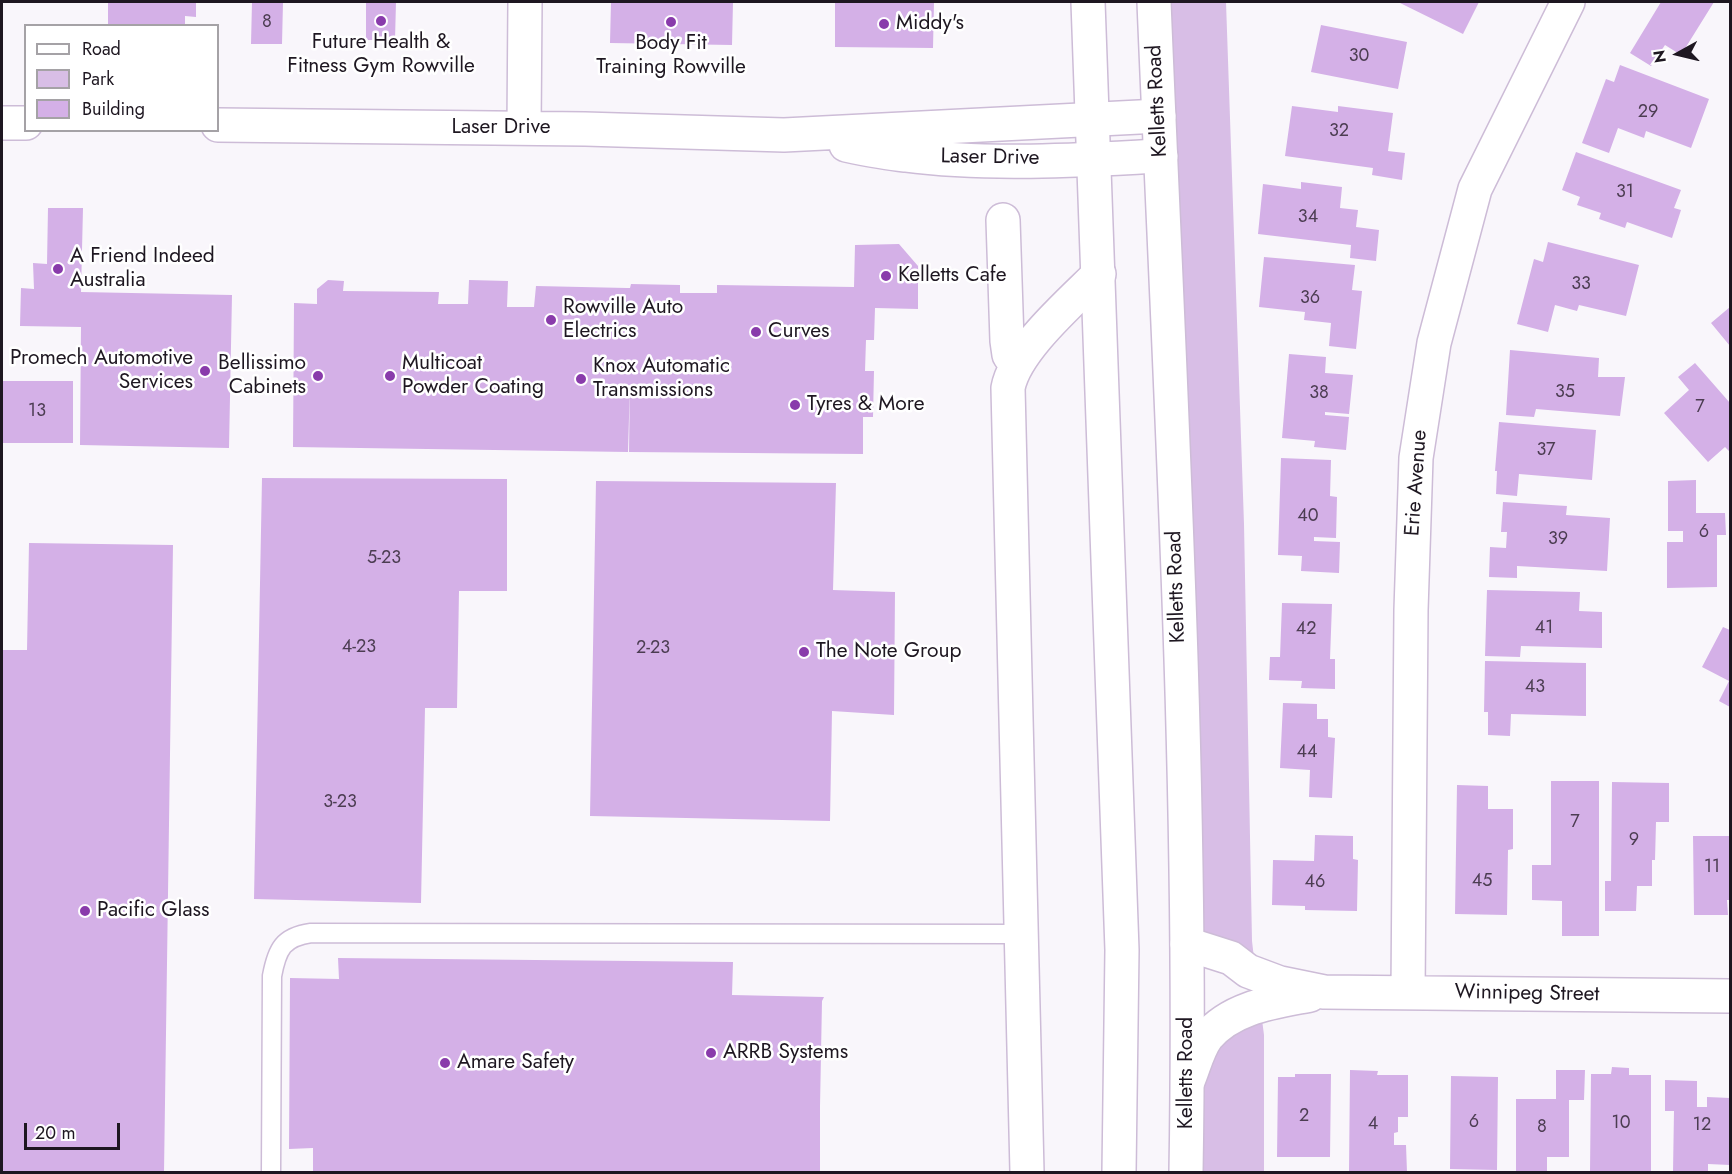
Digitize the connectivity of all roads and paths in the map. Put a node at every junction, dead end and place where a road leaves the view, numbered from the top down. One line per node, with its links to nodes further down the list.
1 (525, 2): 10 (street)
2 (1088, 2): 6 (street)
3 (1154, 2): 5 (street, Kelletts Road)
4 (1568, 2): 20 (street, Erie Avenue)
5 (1159, 116): 6 (street, Laser Drive); 12 (street, Kelletts Road)
6 (1093, 118): 11 (street, Laser Drive); 13 (street)
7 (2, 123): 8 (street)
8 (24, 123)
9 (219, 125): 10 (street, Laser Drive)
10 (524, 128): 11 (street, Laser Drive)
11 (784, 135): 13 (street, Laser Drive)
12 (1161, 156): 13 (street, Laser Drive); 18 (street, Kelletts Road)
13 (1095, 159): 15 (street)
14 (1003, 220): 16 (street)
15 (1099, 274): 16 (street); 25 (street)
16 (1016, 364): 17 (street)
17 (1021, 934): 23 (lane); 24 (street)
18 (1187, 944): 19 (street, Winnipeg Street); 22 (street, Kelletts Road)
19 (1324, 992): 20 (street, Winnipeg Street); 22 (street, Winnipeg Street)
20 (1408, 993): 21 (street, Winnipeg Street)
21 (1731, 996)
22 (1188, 1081): 26 (street, Kelletts Road)
23 (271, 1173)
24 (1027, 1173)
25 (1119, 1173)
26 (1186, 1173)

